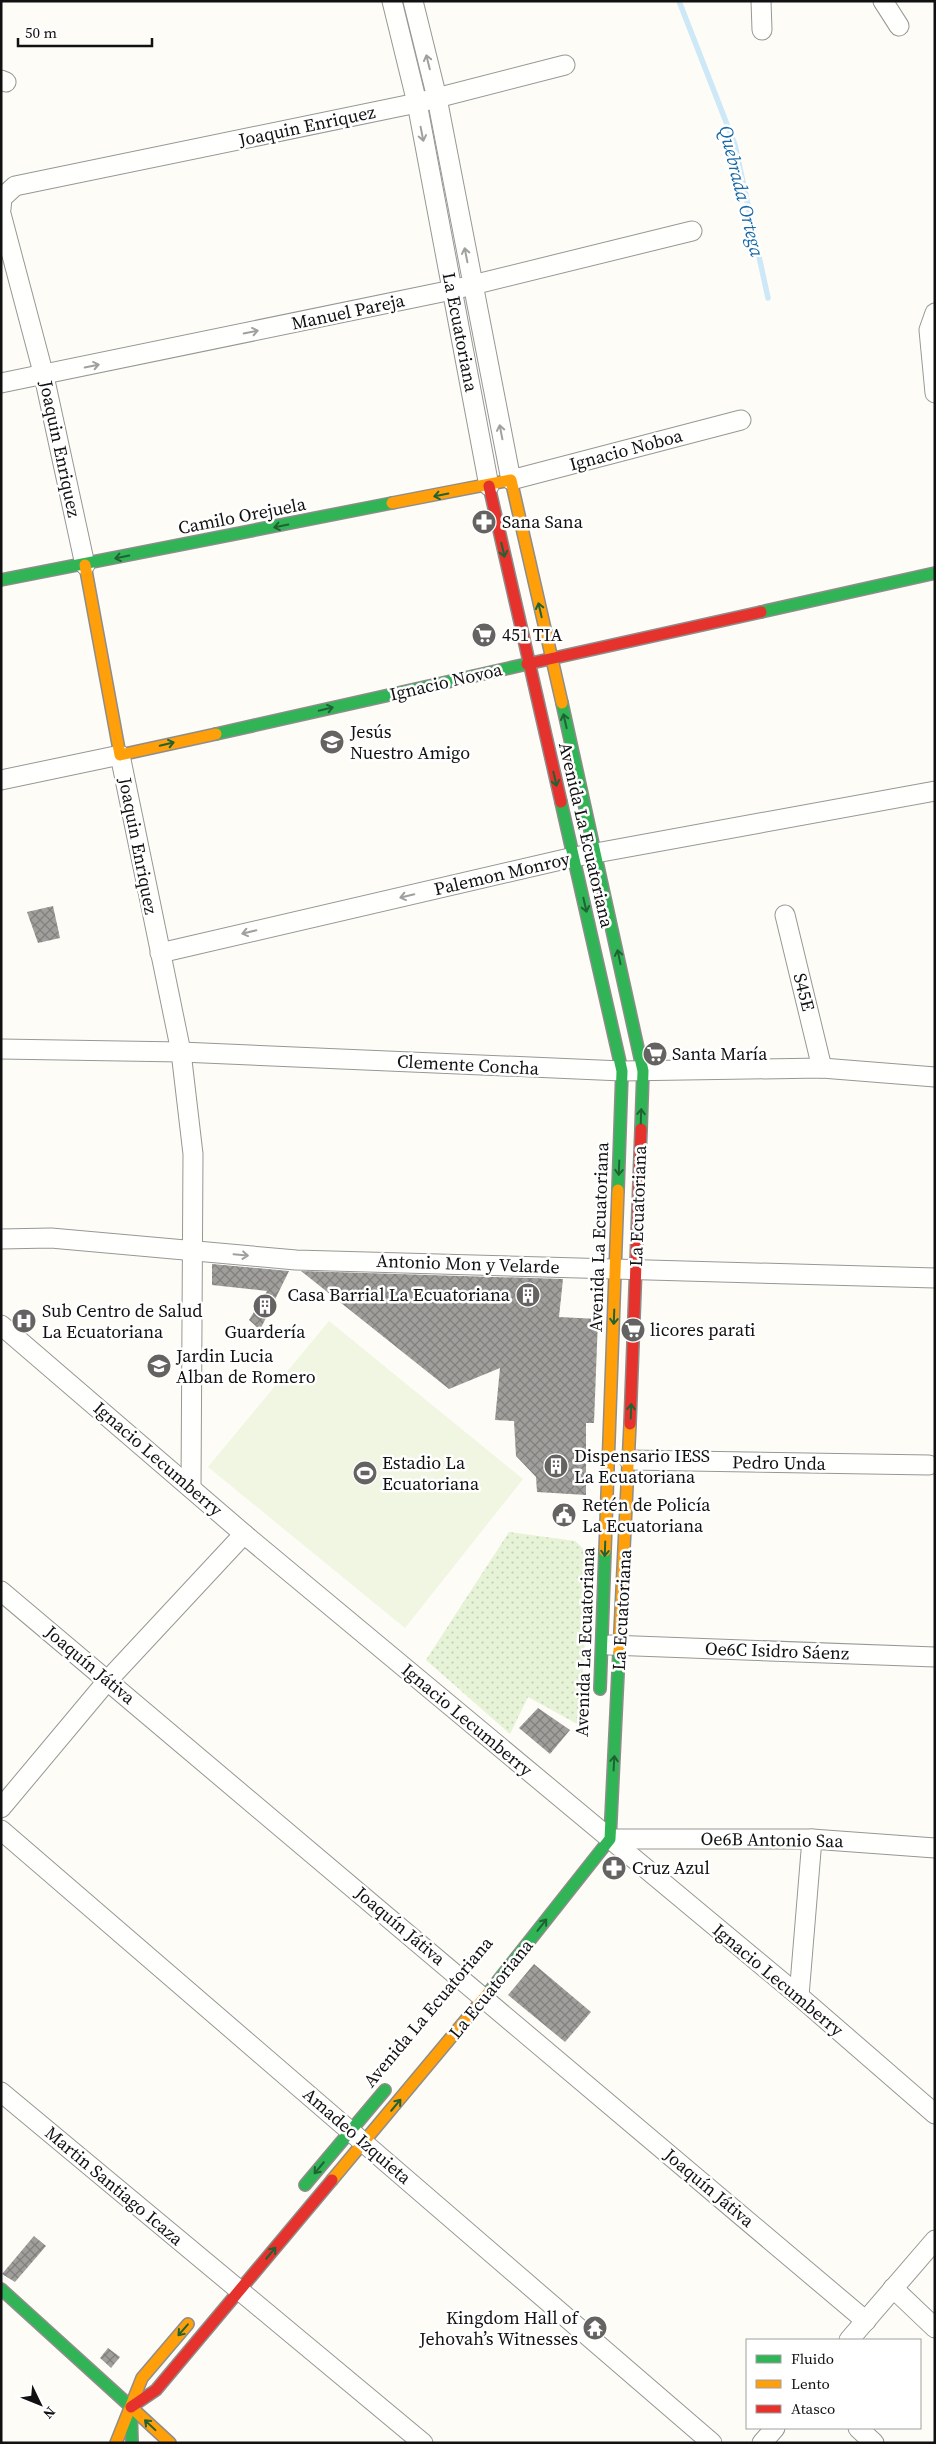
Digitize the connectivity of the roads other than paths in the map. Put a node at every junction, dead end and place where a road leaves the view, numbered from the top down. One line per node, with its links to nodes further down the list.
1 (392, 1): 9 (street, La Ecuatoriana)
2 (413, 1): 8 (street, one-way to 2)
3 (761, 1): 6 (street)
4 (883, 1): 5 (street)
5 (899, 26)
6 (762, 30)
7 (565, 65): 8 (street, Joaquin Enriquez)
8 (437, 98): 9 (street, Joaquin Enriquez); 13 (street, one-way to 8)
9 (417, 103): 10 (street, Joaquin Enriquez); 14 (street, La Ecuatoriana, one-way to 14)
10 (1, 209)
11 (1, 214): 16 (street, Joaquin Enriquez)
12 (692, 231): 13 (street, Manuel Pareja)
13 (472, 286): 14 (street, Manuel Pareja); 20 (street, one-way to 13)
14 (452, 290): 16 (street, Manuel Pareja, one-way to 14); 21 (street, La Ecuatoriana)
15 (935, 314): 18 (street)
16 (44, 376): 17 (street, Manuel Pareja); 22 (street, Joaquin Enriquez)
17 (1, 383)
18 (935, 393)
19 (741, 420): 20 (street, Ignacio Noboa)
20 (511, 480): 21 (street, Camilo Orejuela); 25 (street, La Ecuatoriana, one-way to 20)
21 (488, 486): 22 (street, Camilo Orejuela, one-way to 22); 26 (street, La Ecuatoriana, one-way to 26)
22 (85, 565): 24 (street, Camilo Orejuela); 27 (street, Joaquin Enriquez)
23 (935, 574): 25 (street, Ignacio Novoa)
24 (1, 580)
25 (550, 658): 26 (street, Ignacio Novoa); 30 (street, La Ecuatoriana, one-way to 25)
26 (528, 663): 27 (street, Ignacio Novoa, one-way to 26); 31 (street, Avenida La Ecuatoriana, one-way to 31)
27 (120, 755): 28 (street, Ignacio Novoa); 33 (street, Joaquin Enriquez)
28 (1, 780)
29 (935, 791): 30 (street, Palemon Monroy)
30 (597, 853): 31 (street, Palemon Monroy); 38 (street, La Ecuatoriana, one-way to 30)
31 (574, 857): 33 (street, Palemon Monroy, one-way to 33); 37 (street, Avenida La Ecuatoriana, one-way to 37)
32 (785, 915): 36 (street, S45E)
33 (160, 953): 35 (street, Joaquin Enriquez)
34 (1, 1049): 35 (street, Clemente Concha)
35 (182, 1052): 37 (street, Clemente Concha); 41 (street, Joaquin Enriquez)
36 (822, 1068): 38 (street, Clemente Concha); 39 (street, Clemente Concha)
37 (622, 1071): 38 (street, Clemente Concha); 42 (street, Avenida La Ecuatoriana, one-way to 42)
38 (643, 1071): 43 (street, La Ecuatoriana, one-way to 38)
39 (935, 1077)
40 (1, 1239): 41 (street, Antonio Mon y Velarde)
41 (193, 1252): 42 (street, Antonio Mon y Velarde, one-way to 42); 48 (street, Joaquin Enriquez)
42 (616, 1268): 43 (street, Antonio Mon y Velarde); 51 (street, Avenida La Ecuatoriana, one-way to 51)
43 (635, 1270): 44 (street, Antonio Mon y Velarde); 46 (street, La Ecuatoriana, one-way to 43)
44 (935, 1278)
45 (1, 1325): 48 (street, Ignacio Lecumberry)
46 (629, 1460): 47 (street, Pedro Unda); 51 (street, La Ecuatoriana)
47 (929, 1465)
48 (191, 1488): 49 (street, Ignacio Lecumberry)
49 (244, 1534): 53 (street); 58 (street, Ignacio Lecumberry)
50 (1, 1591): 53 (street, Joaquín Játiva)
51 (611, 1645): 52 (street, Oe6C Isidro Sáenz); 54 (street, Avenida La Ecuatoriana); 58 (street, La Ecuatoriana, one-way to 51)
52 (935, 1657)
53 (108, 1680): 55 (street); 61 (street, Joaquín Játiva)
54 (600, 1703)
55 (1, 1808)
56 (597, 1810): 58 (street)
57 (1, 1830): 66 (street, Amadeo Izquieta)
58 (599, 1835): 59 (street, Oe6B Antonio Saa); 61 (street, La Ecuatoriana, one-way to 58); 62 (street, Ignacio Lecumberry)
59 (812, 1839): 60 (street, Oe6B Antonio Saa); 62 (street)
60 (935, 1848)
61 (476, 1991): 67 (street, La Ecuatoriana, one-way to 61); 74 (street, Joaquín Játiva)
62 (798, 1996): 65 (street, Ignacio Lecumberry)
63 (396, 2078): 66 (street, Avenida La Ecuatoriana)
64 (1, 2092): 70 (street, Martin Santiago Icaza)
65 (935, 2114)
66 (350, 2131): 67 (street, Amadeo Izquieta); 68 (street, Avenida La Ecuatoriana, one-way to 68)
67 (364, 2143): 70 (street, La Ecuatoriana, one-way to 67); 84 (street, Amadeo Izquieta)
68 (294, 2198)
69 (935, 2240): 71 (street)
70 (230, 2282): 77 (street); 83 (street, Martin Santiago Icaza)
71 (893, 2288): 74 (street); 75 (street)
72 (1, 2289): 77 (street)
73 (194, 2317): 77 (street, one-way to 77)
74 (866, 2321): 76 (street)
75 (935, 2328)
76 (850, 2339)
77 (131, 2407): 80 (street); 81 (street); 82 (street, one-way to 77)
78 (774, 2429): 85 (street)
79 (859, 2429): 86 (street)
80 (116, 2443)
81 (132, 2443)
82 (170, 2443)
83 (423, 2443)
84 (712, 2443)
85 (762, 2443)
86 (874, 2443)

